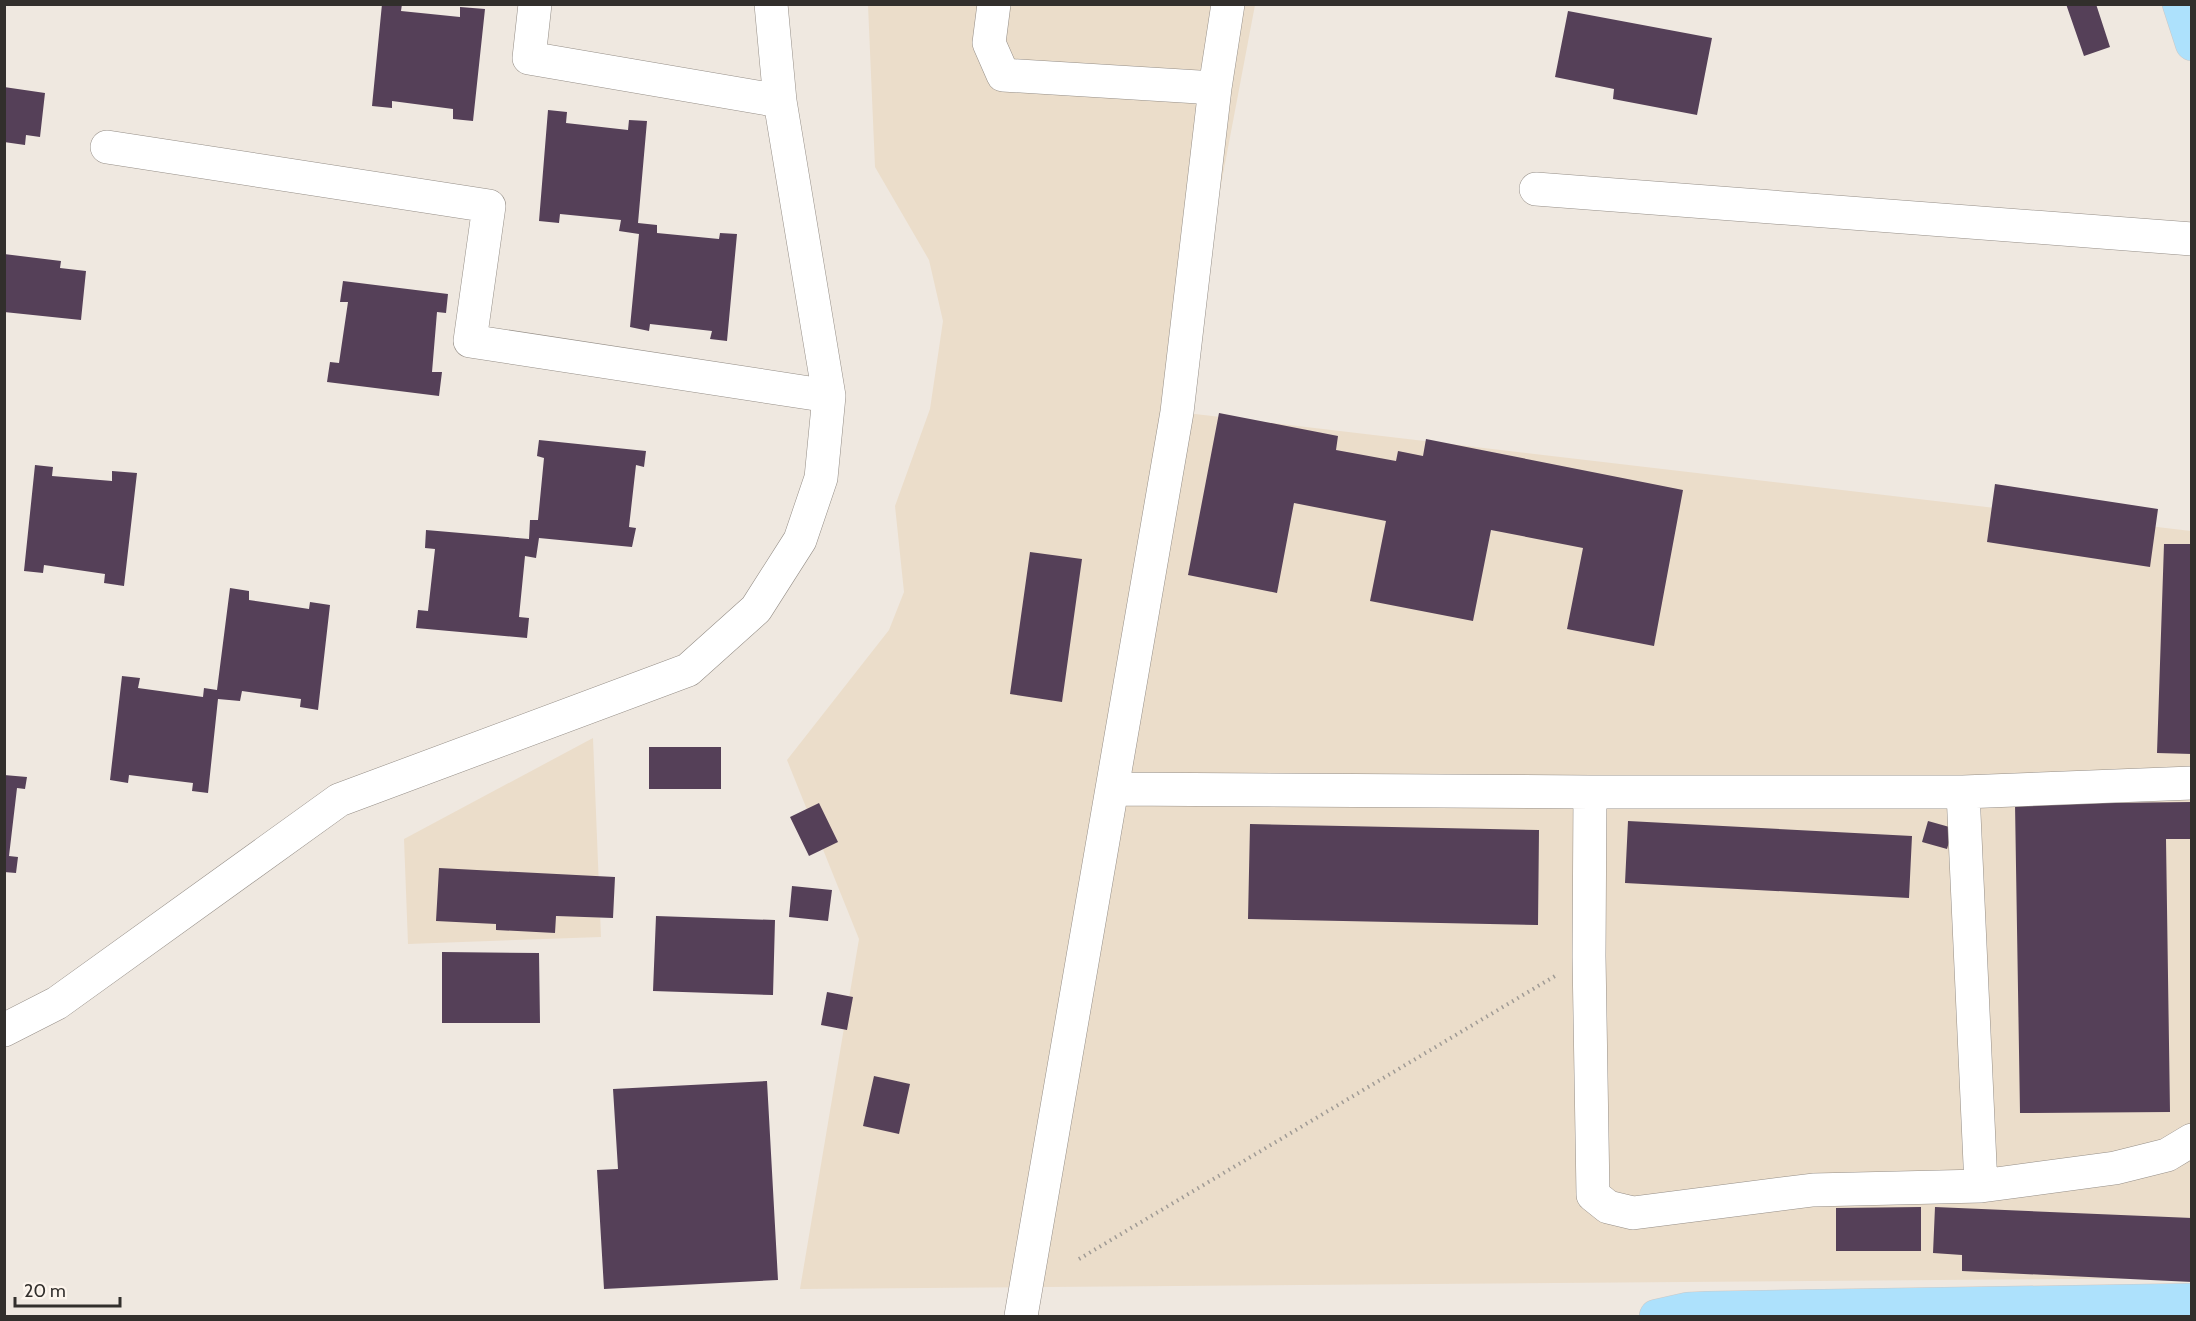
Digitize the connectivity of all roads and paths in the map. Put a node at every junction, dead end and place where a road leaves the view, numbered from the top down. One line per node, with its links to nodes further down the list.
1 (535, 4): 8 (street)
2 (771, 4): 8 (street)
3 (994, 4): 7 (street)
4 (1228, 4): 7 (street)
5 (2179, 4): 6 (main road)
6 (2192, 44)
7 (1215, 88): 14 (street)
8 (780, 100): 12 (street)
9 (107, 147): 12 (street)
10 (1536, 189): 11 (street)
11 (2192, 239)
12 (830, 396): 18 (street)
13 (2192, 783): 16 (street)
14 (1113, 789): 15 (street); 23 (street)
15 (1590, 792): 16 (street); 17 (street)
16 (1963, 792): 20 (street)
17 (1589, 956): 20 (street); 21 (path)
18 (4, 1030)
19 (2192, 1140): 20 (street)
20 (1981, 1186)
21 (1079, 1259)
22 (2192, 1300): 24 (main road)
23 (1021, 1317)
24 (1656, 1317)

